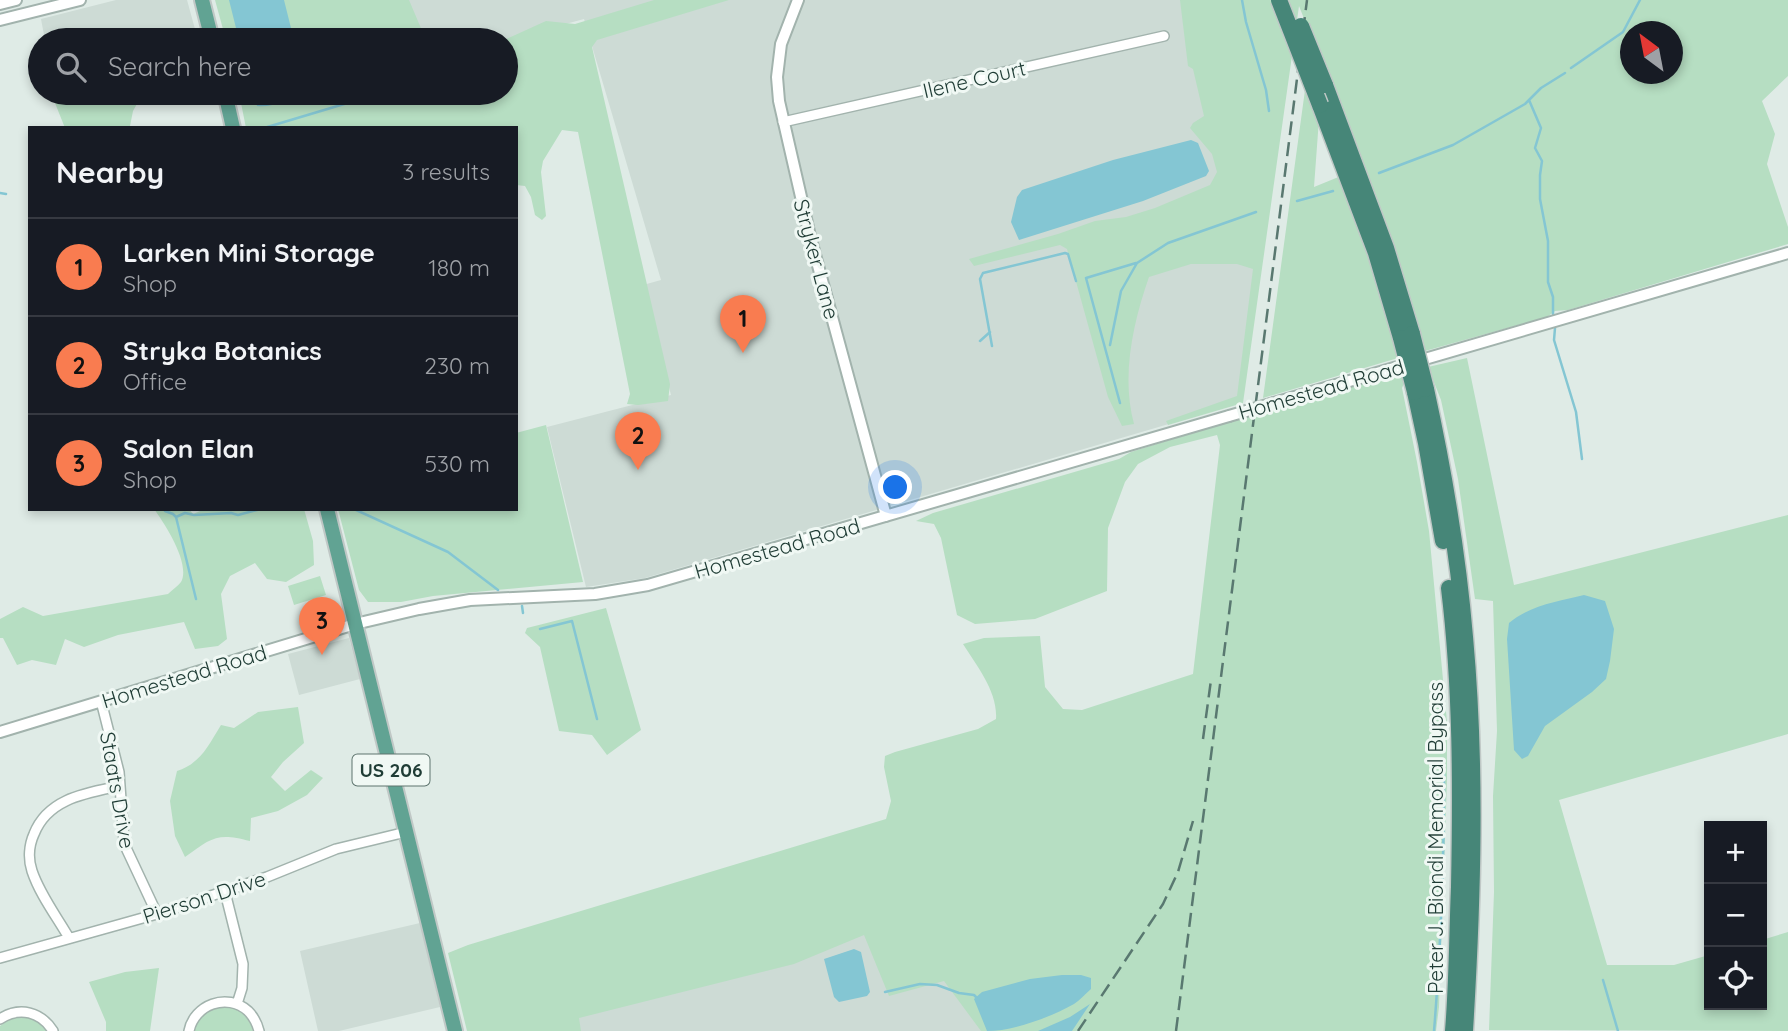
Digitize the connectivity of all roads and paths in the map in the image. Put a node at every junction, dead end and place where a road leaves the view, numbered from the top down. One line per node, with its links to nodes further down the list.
1 (16, 0): 7 (street)
2 (80, 0): 8 (street)
3 (202, 0): 9 (main road)
4 (798, 0): 12 (street, Stryker Lane)
5 (1279, 0): 15 (highway, Peter J. Biondi Memorial Bypass, bridge)
6 (1290, 0): 15 (highway, Peter J. Biondi Memorial Bypass, bridge)
7 (0, 4)
8 (0, 20)
9 (209, 28)
10 (1164, 36): 12 (street, Ilene Court)
11 (228, 105): 13 (main road)
12 (783, 122): 18 (street, Stryker Lane)
13 (233, 126)
14 (1788, 253): 18 (street, Homestead Road, bridge)
15 (1406, 336): 16 (highway, Peter J. Biondi Memorial Bypass, bridge)
16 (1420, 391): 34 (highway, Peter J. Biondi Memorial Bypass); 35 (highway, Peter J. Biondi Memorial Bypass)
17 (327, 511): 19 (main road, US 206)
18 (886, 516): 19 (street, Homestead Road)
19 (355, 624): 20 (street, Homestead Road); 23 (main road, US 206)
20 (101, 701): 21 (street, Homestead Road); 22 (street, Staats Drive)
21 (0, 732)
22 (120, 786): 25 (street, Staats Drive); 26 (street)
23 (407, 832): 24 (street, Pierson Drive); 33 (main road, US 206)
24 (225, 892): 25 (street, Pierson Drive); 28 (street)
25 (157, 914): 26 (street, Pierson Drive)
26 (69, 938): 27 (street, Pierson Drive)
27 (0, 958)
28 (237, 1004): 31 (street); 32 (street)
29 (1, 1016): 30 (street)
30 (53, 1031)
31 (189, 1031)
32 (259, 1031)
33 (455, 1031)
34 (1453, 1031)
35 (1465, 1031)

